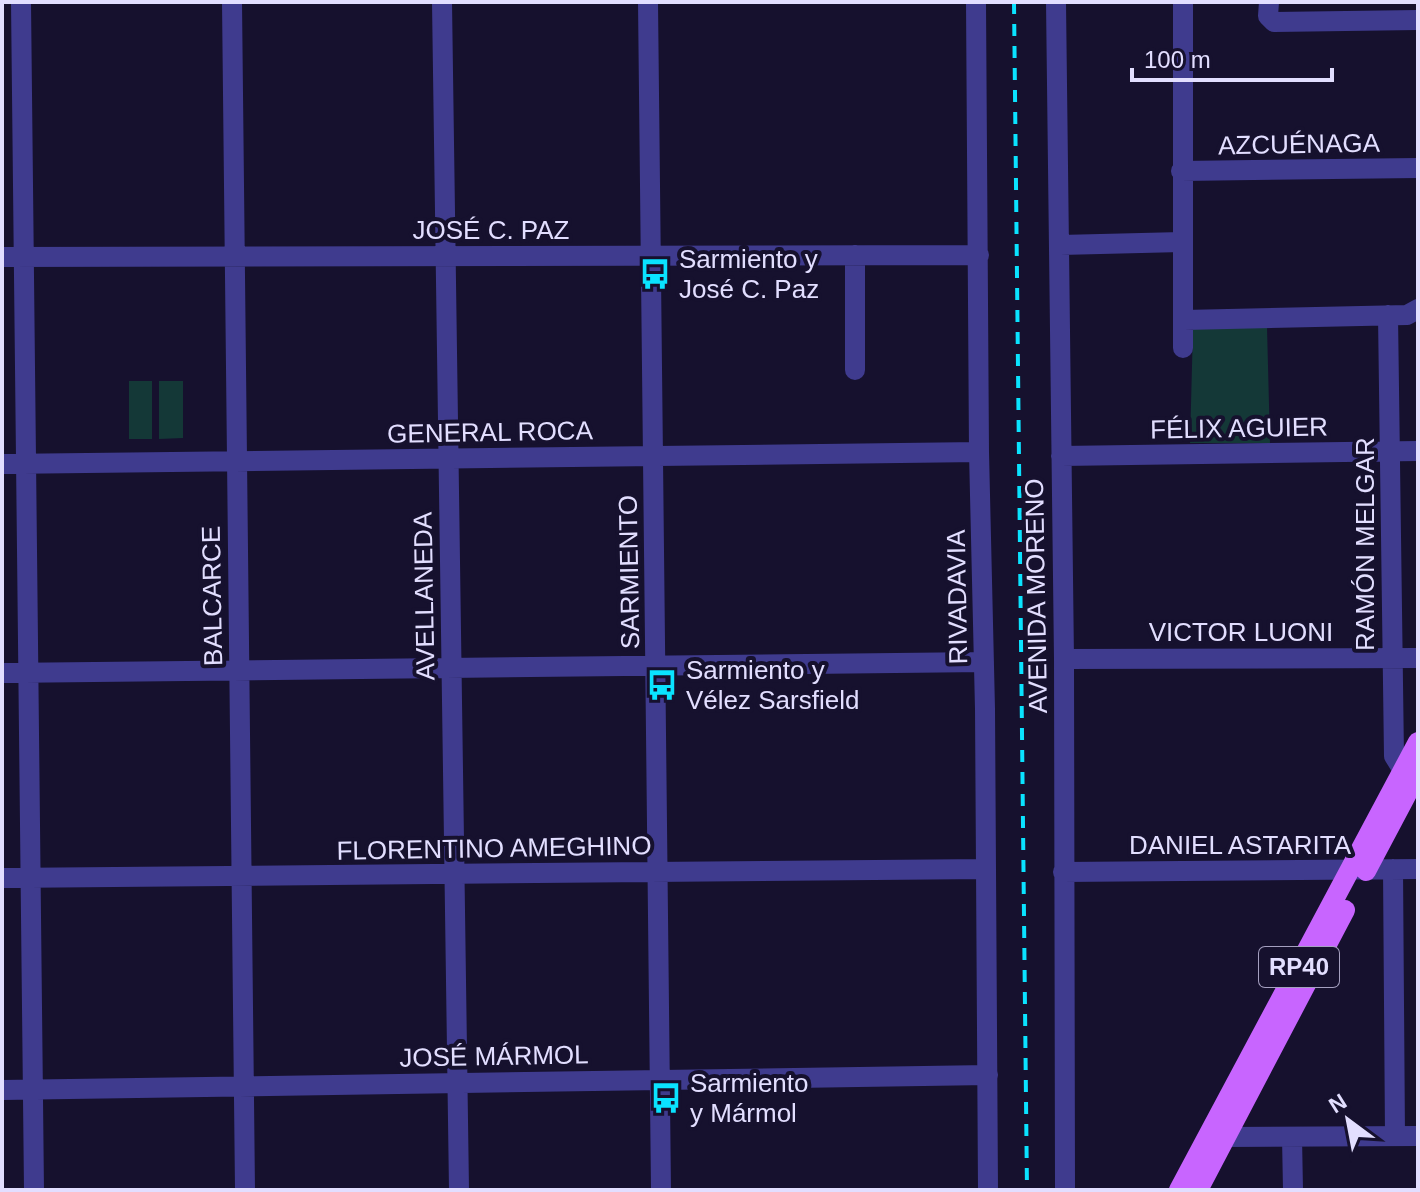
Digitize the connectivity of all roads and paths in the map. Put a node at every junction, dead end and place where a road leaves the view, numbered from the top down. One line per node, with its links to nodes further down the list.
1 (21, 2): 19 (street)
2 (232, 2): 20 (street, BALCARCE)
3 (442, 2): 17 (street, AVELLANEDA)
4 (648, 2): 14 (street, SARMIENTO)
5 (976, 2): 16 (street, RIVADAVIA)
6 (1056, 2): 13 (street, AVENIDA MORENO)
7 (1183, 2): 11 (street)
8 (1269, 2): 9 (street)
9 (1418, 20)
10 (1418, 168): 11 (street, AZCUÉNAGA)
11 (1181, 171): 12 (street)
12 (1182, 242): 13 (street); 23 (street)
13 (1060, 245): 30 (street, AVENIDA MORENO)
14 (651, 255): 15 (street, JOSÉ C. PAZ); 17 (street, JOSÉ C. PAZ); 29 (street, SARMIENTO)
15 (855, 255): 16 (street, JOSÉ C. PAZ); 25 (street)
16 (979, 255): 27 (street, RIVADAVIA)
17 (445, 256): 20 (street, JOSÉ C. PAZ); 31 (street, AVELLANEDA)
18 (2, 257): 19 (street, JOSÉ C. PAZ)
19 (24, 257): 20 (street, JOSÉ C. PAZ); 33 (street)
20 (235, 257): 32 (street, BALCARCE)
21 (1418, 309): 22 (street)
22 (1388, 315): 23 (street); 28 (street, RAMÓN MELGAR)
23 (1184, 320): 24 (street)
24 (1183, 348)
25 (855, 370)
26 (1418, 451): 28 (street, FÉLIX AGUIER)
27 (979, 452): 29 (street, GENERAL ROCA); 38 (street, RIVADAVIA)
28 (1390, 452): 30 (street, FÉLIX AGUIER); 35 (street, RAMÓN MELGAR)
29 (653, 456): 31 (street, GENERAL ROCA); 39 (street, SARMIENTO)
30 (1061, 456): 37 (street, AVENIDA MORENO)
31 (448, 458): 32 (street, GENERAL ROCA); 40 (street, AVELLANEDA)
32 (237, 461): 33 (street, GENERAL ROCA); 41 (street, BALCARCE)
33 (26, 463): 34 (street, GENERAL ROCA); 43 (street)
34 (2, 464)
35 (1391, 658): 36 (street, VICTOR LUONI); 37 (street, VICTOR LUONI); 45 (street, RAMÓN MELGAR)
36 (1418, 658)
37 (1064, 659): 51 (street, AVENIDA MORENO)
38 (984, 662): 39 (street); 46 (street, RIVADAVIA)
39 (656, 666): 40 (street); 50 (street, SARMIENTO)
40 (451, 668): 41 (street); 52 (street, AVELLANEDA)
41 (239, 670): 43 (street); 53 (street, BALCARCE)
42 (2, 673): 43 (street)
43 (29, 673): 55 (street)
44 (1418, 742): 45 (main road, RP40)
45 (1410, 771): 49 (main road, RP40)
46 (986, 869): 50 (street, FLORENTINO AMEGHINO); 56 (street, RIVADAVIA)
47 (1393, 869): 48 (street, DANIEL ASTARITA); 49 (street, DANIEL ASTARITA); 62 (street)
48 (1418, 869)
49 (1358, 870): 51 (street, DANIEL ASTARITA); 64 (main road, RP40); 72 (main road, RP40)
50 (658, 872): 52 (street, FLORENTINO AMEGHINO); 57 (street, SARMIENTO)
51 (1063, 872): 71 (street, AVENIDA MORENO)
52 (454, 874): 53 (street, FLORENTINO AMEGHINO); 58 (street, AVELLANEDA)
53 (242, 876): 55 (street, FLORENTINO AMEGHINO); 59 (street, BALCARCE)
54 (2, 878): 55 (street, FLORENTINO AMEGHINO)
55 (31, 878): 60 (street)
56 (988, 1075): 57 (street, JOSÉ MÁRMOL); 70 (street, RIVADAVIA)
57 (660, 1080): 58 (street, JOSÉ MÁRMOL); 69 (street, SARMIENTO)
58 (457, 1083): 59 (street, JOSÉ MÁRMOL); 68 (street, AVELLANEDA)
59 (244, 1086): 60 (street, JOSÉ MÁRMOL); 67 (street, BALCARCE)
60 (33, 1089): 61 (street, JOSÉ MÁRMOL); 66 (street)
61 (2, 1090)
62 (1395, 1136): 63 (street); 65 (street)
63 (1418, 1136)
64 (1225, 1137): 65 (street); 73 (main road, RP40)
65 (1292, 1137): 74 (street)
66 (34, 1190)
67 (245, 1190)
68 (459, 1190)
69 (661, 1190)
70 (988, 1190)
71 (1065, 1190)
72 (1179, 1190)
73 (1198, 1190)
74 (1293, 1190)

